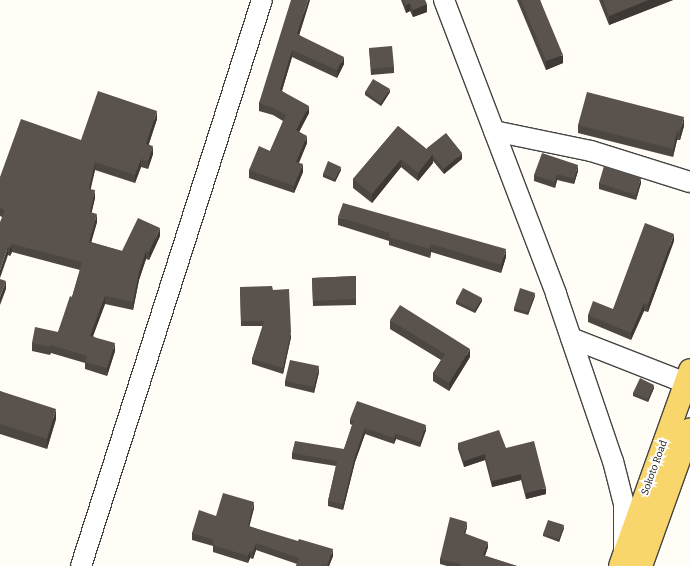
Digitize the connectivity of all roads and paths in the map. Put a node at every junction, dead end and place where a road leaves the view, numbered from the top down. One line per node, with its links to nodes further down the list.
1 (262, 0): 9 (street)
2 (444, 0): 3 (street)
3 (494, 131): 4 (street); 5 (street)
4 (690, 182)
5 (571, 338): 6 (street); 8 (street)
6 (688, 376): 8 (main road, Sokoto Road)
7 (690, 429): 8 (main road, Sokoto Road)
8 (628, 563)
9 (81, 566)

